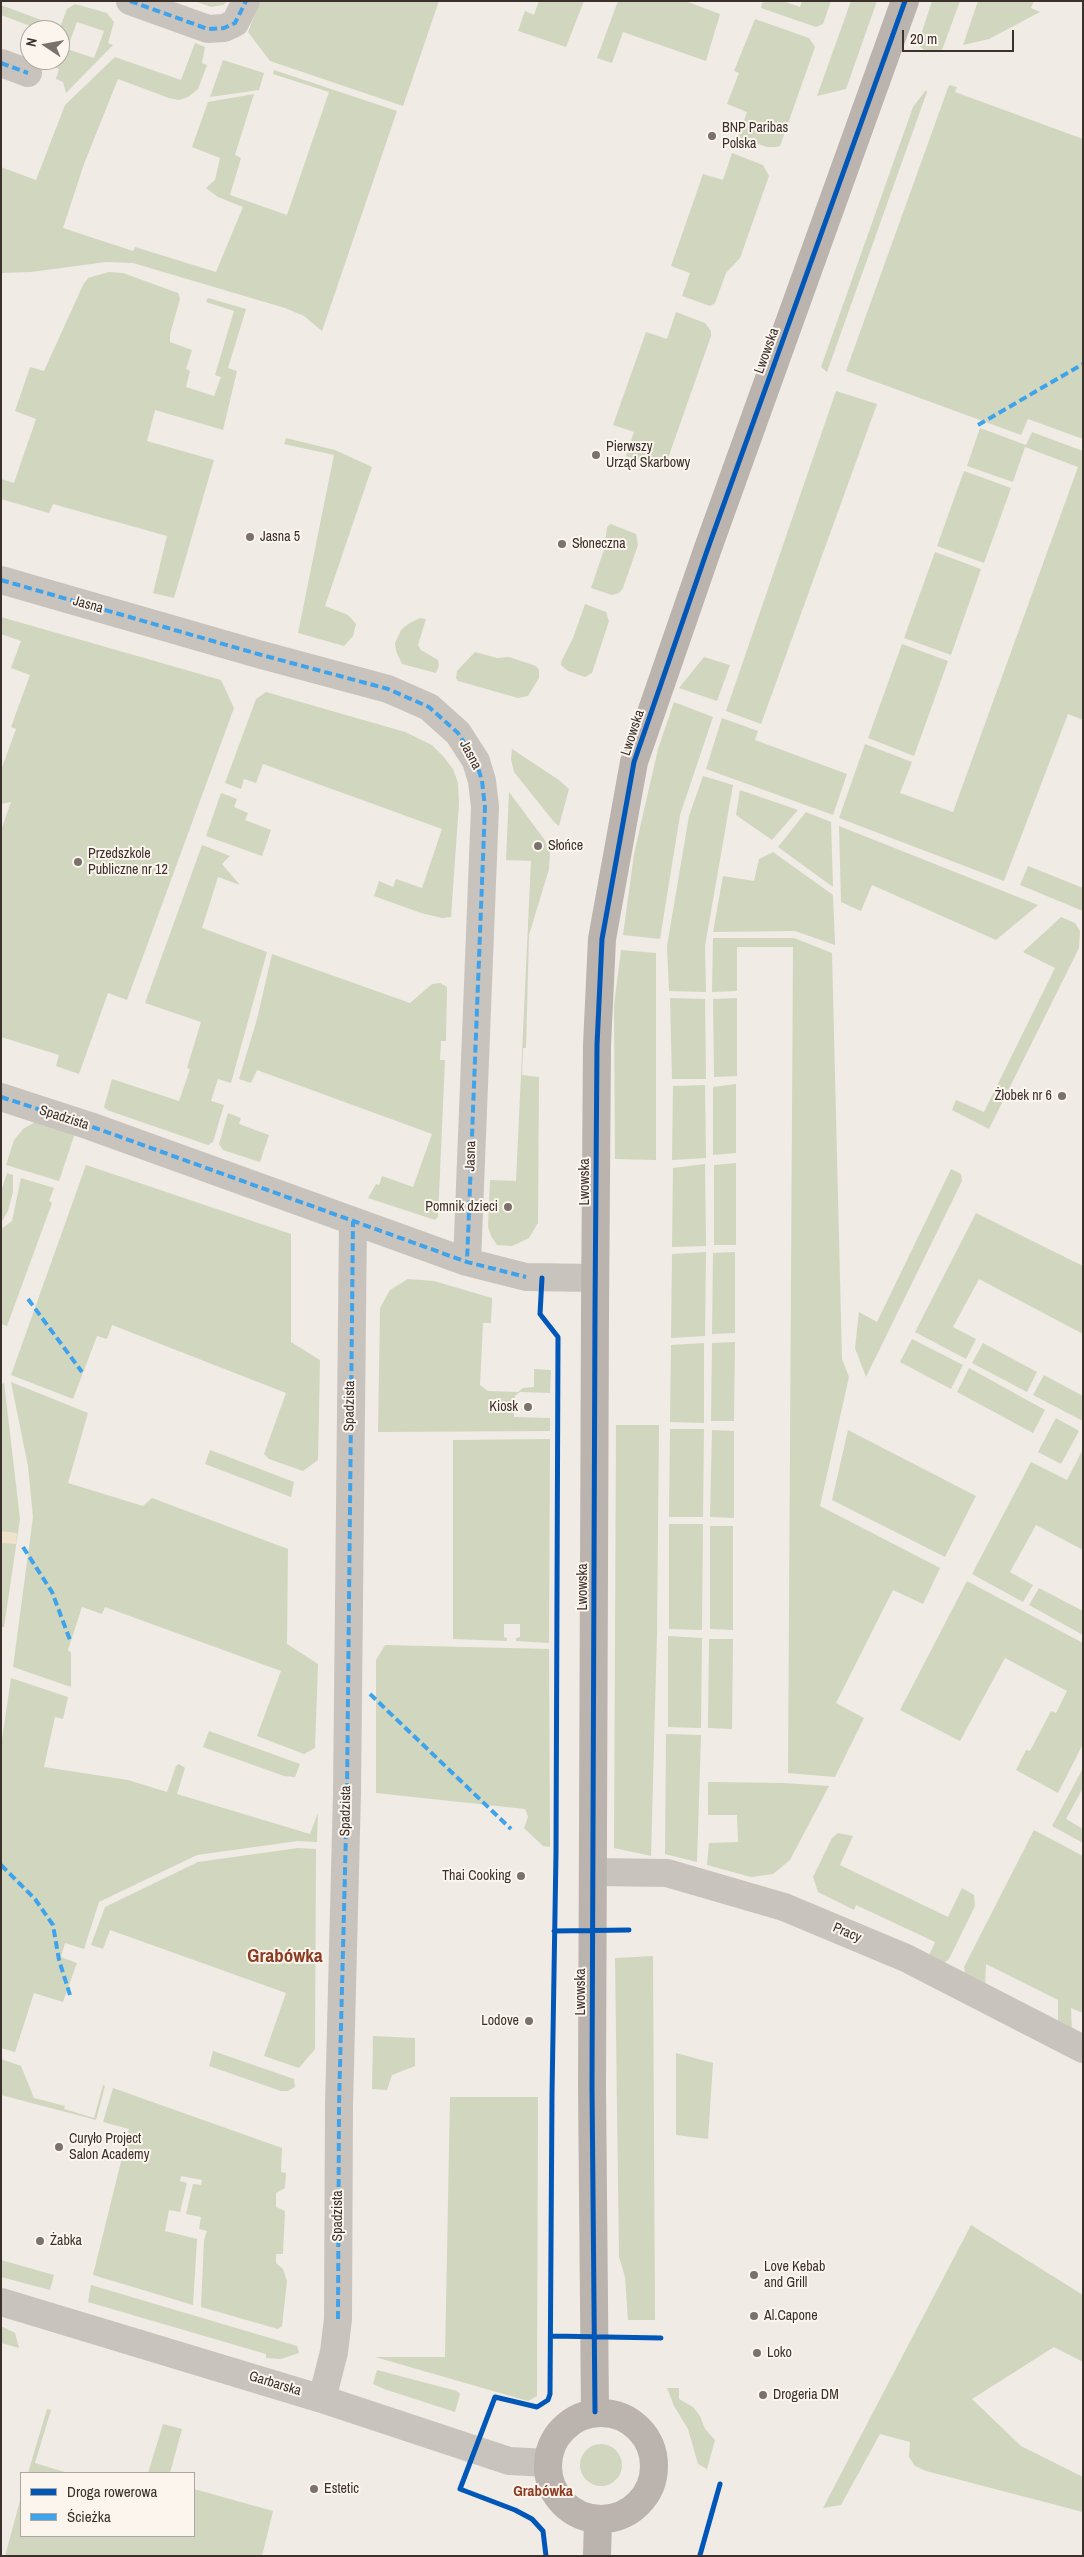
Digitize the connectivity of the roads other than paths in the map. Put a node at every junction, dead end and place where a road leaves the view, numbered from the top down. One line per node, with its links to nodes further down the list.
1 (130, 1): 2 (street)
2 (246, 1)
3 (905, 1): 10 (street, Lwowska)
4 (1, 63): 5 (street)
5 (28, 73)
6 (1, 580): 9 (street, Jasna)
7 (1, 1097): 8 (street, Spadzista)
8 (353, 1221): 9 (street, Spadzista); 14 (street, Spadzista)
9 (467, 1262): 10 (street, Spadzista)
10 (596, 1278): 11 (street, Lwowska)
11 (594, 1872): 12 (street, Pracy); 15 (street, Lwowska)
12 (1083, 2049)
13 (1, 2302): 14 (street, Garbarska)
14 (322, 2399): 16 (street, Garbarska)
15 (595, 2412): 16 (street); 17 (street)
16 (548, 2463): 17 (street)
17 (598, 2520): 18 (street)
18 (597, 2556)

